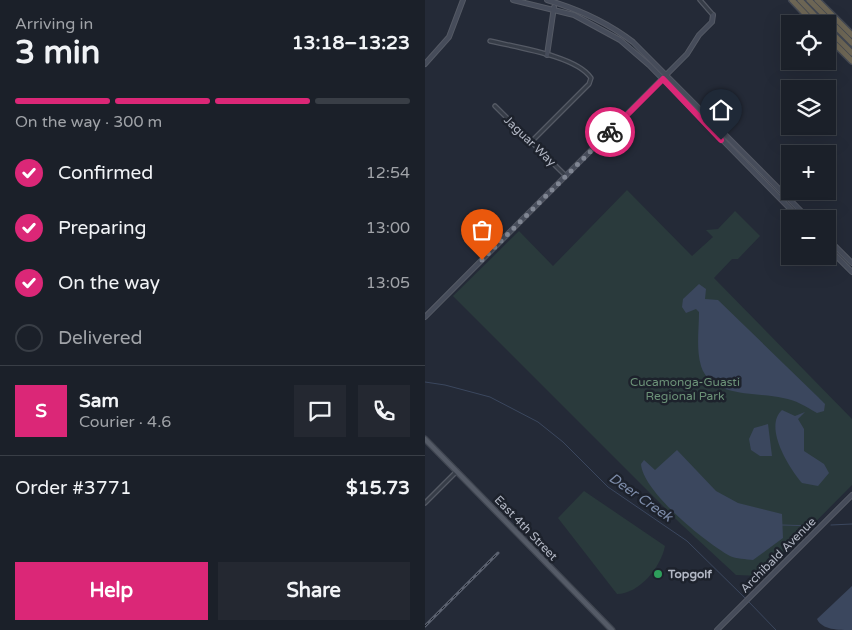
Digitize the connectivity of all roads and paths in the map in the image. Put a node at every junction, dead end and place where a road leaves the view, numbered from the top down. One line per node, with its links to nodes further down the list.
1 (463, 0): 22 (main road)
2 (513, 0): 10 (main road)
3 (547, 0): 9 (main road)
4 (700, 0): 11 (street)
5 (791, 0): 12 (highway)
6 (800, 0): 13 (highway)
7 (809, 0): 17 (highway)
8 (817, 0): 14 (highway)
9 (555, 1): 10 (main road); 23 (main road)
10 (553, 10): 20 (main road); 24 (main road)
11 (713, 15): 23 (main road)
12 (806, 15)
13 (814, 15)
14 (852, 36)
15 (836, 37): 19 (highway)
16 (490, 41): 20 (street)
17 (852, 43)
18 (836, 45): 21 (highway)
19 (852, 53)
20 (547, 55): 26 (street)
21 (852, 61)
22 (425, 64)
23 (667, 74): 24 (main road); 29 (main road)
24 (663, 79): 27 (main road); 28 (main road)
25 (495, 106): 26 (street, Jaguar Way)
26 (531, 142): 27 (street, Jaguar Way)
27 (566, 176): 34 (main road)
28 (791, 210)
29 (800, 210)
30 (836, 247): 32 (main road)
31 (836, 256): 33 (main road)
32 (852, 263)
33 (852, 272)
34 (425, 317)
35 (425, 439): 36 (main road, East 4th Street)
36 (457, 471): 38 (street); 39 (main road, East 4th Street)
37 (852, 495): 40 (main road, Archibald Avenue)
38 (425, 503)
39 (612, 630)
40 (717, 630)

